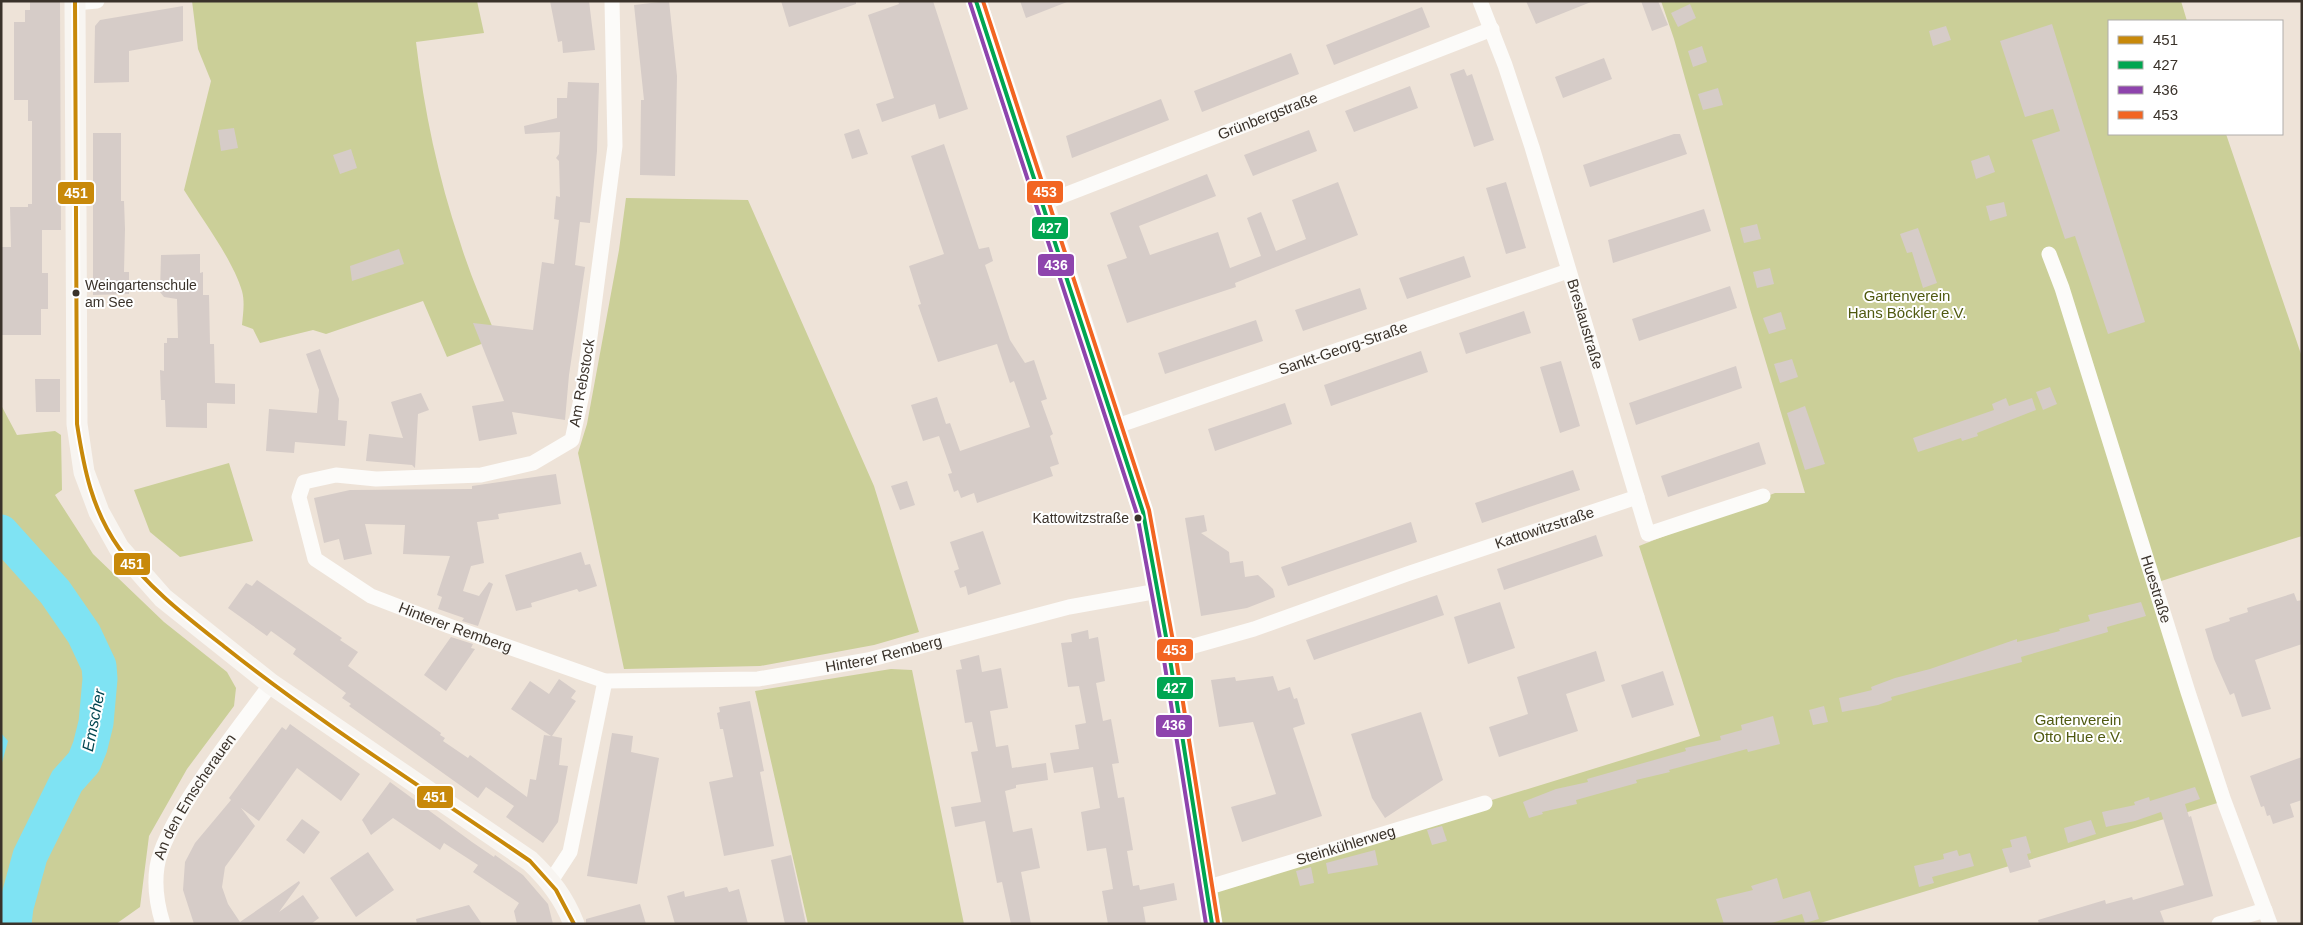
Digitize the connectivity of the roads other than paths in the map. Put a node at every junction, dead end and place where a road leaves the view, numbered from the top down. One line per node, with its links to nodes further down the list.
1 (98, 1): 5 (street)
2 (612, 1): 13 (street, Am Rebstock)
3 (976, 1): 7 (street)
4 (1480, 1): 6 (street, Breslaustraße)
5 (75, 2): 17 (street)
6 (1492, 29): 7 (street, Grünbergstraße); 9 (street, Breslaustraße)
7 (1044, 203): 10 (street)
8 (2049, 254): 21 (street, Huestraße)
9 (1568, 271): 10 (street, Sankt-Georg-Straße); 12 (street, Breslaustraße)
10 (1117, 426): 14 (street)
11 (1763, 496): 12 (street, Breslaustraße)
12 (1637, 497): 15 (street, Kattowitzstraße)
13 (314, 559): 16 (street, Hinterer Remberg)
14 (1158, 591): 15 (street); 16 (street, Hinterer Remberg)
15 (1169, 653): 20 (street)
16 (605, 681): 19 (street)
17 (272, 684): 19 (street); 22 (street, An den Emscherauen)
18 (1485, 803): 20 (street, Steinkühlerweg)
19 (550, 881): 23 (street)
20 (1206, 888): 24 (street)
21 (2267, 917): 25 (street)
22 (163, 924)
23 (574, 924)
24 (1212, 924)
25 (2219, 924)

